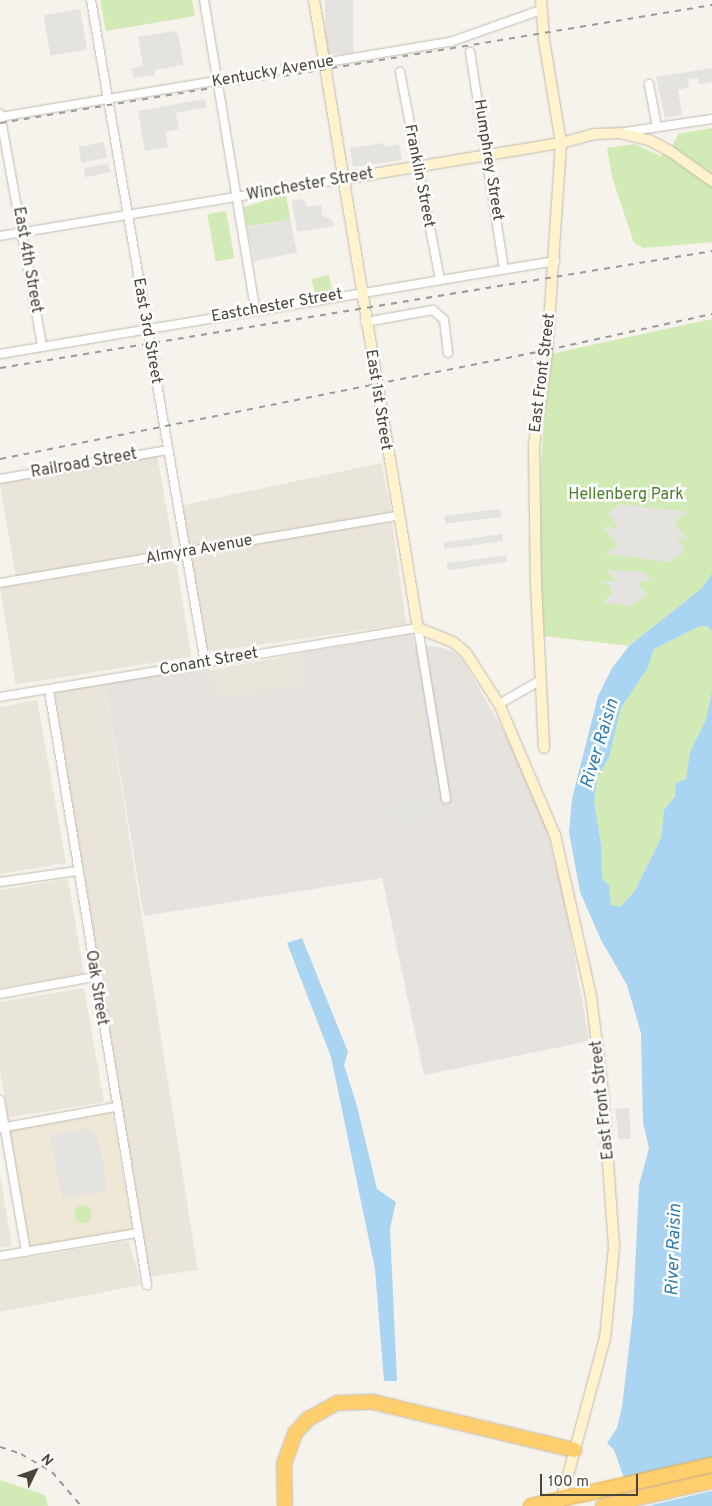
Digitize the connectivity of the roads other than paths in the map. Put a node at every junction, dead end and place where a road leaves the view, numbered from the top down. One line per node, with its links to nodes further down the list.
1 (91, 0): 10 (street, East 3rd Street)
2 (204, 0): 8 (street)
3 (314, 0): 6 (street, East 1st Street)
4 (541, 5): 6 (street, Kentucky Avenue); 15 (street, East Front Street)
5 (470, 52): 16 (street, Humphrey Street)
6 (324, 63): 8 (street, Kentucky Avenue); 18 (street, East 1st Street)
7 (400, 72): 17 (street, Franklin Street)
8 (216, 82): 10 (street, Kentucky Avenue); 20 (street)
9 (649, 84): 13 (street)
10 (108, 99): 11 (street, Kentucky Avenue); 21 (street, East 3rd Street)
11 (0, 116): 22 (street, East 4th Street)
12 (712, 119): 13 (street, Winchester Street)
13 (657, 127): 14 (street, Winchester Street)
14 (620, 133): 15 (street, Winchester Street); 19 (street, Winchester Street)
15 (561, 144): 16 (street, Winchester Street); 24 (street, East Front Street)
16 (488, 155): 17 (street, Winchester Street); 25 (street, Humphrey Street)
17 (416, 166): 18 (street, Winchester Street); 26 (street, Franklin Street)
18 (343, 179): 20 (street, Winchester Street); 27 (street, East 1st Street)
19 (712, 182)
20 (236, 199): 21 (street, Winchester Street); 28 (street)
21 (127, 216): 22 (street, Winchester Street); 30 (street, East 3rd Street)
22 (22, 232): 23 (street, Winchester Street); 31 (street, East 4th Street)
23 (0, 236)
24 (555, 261): 25 (street, Eastchester Street); 41 (street, East Front Street)
25 (504, 268): 26 (street, Eastchester Street)
26 (440, 280): 27 (street, Eastchester Street)
27 (360, 292): 28 (street, Eastchester Street); 29 (street, East 1st Street)
28 (255, 308): 30 (street, Eastchester Street)
29 (365, 322): 32 (street); 36 (street, East 1st Street)
30 (147, 329): 31 (street, Eastchester Street); 34 (street, East 3rd Street)
31 (42, 346): 33 (street, Eastchester Street)
32 (448, 353)
33 (0, 354)
34 (168, 450): 35 (street, Railroad Street); 37 (street, East 3rd Street)
35 (0, 479)
36 (397, 516): 37 (street, Almyra Avenue); 39 (street, East 1st Street)
37 (184, 552): 38 (street, Almyra Avenue); 40 (street, East 3rd Street)
38 (0, 583)
39 (418, 628): 40 (street, Conant Street); 44 (street, East Front Street); 46 (street, East 1st Street)
40 (205, 663): 42 (street, Conant Street)
41 (541, 680): 44 (street); 45 (street, East Front Street)
42 (49, 690): 43 (street, Conant Street); 47 (street, Oak Street)
43 (0, 697)
44 (499, 704): 58 (street, East Front Street)
45 (544, 748)
46 (446, 800)
47 (77, 871): 48 (street); 49 (street, Oak Street)
48 (0, 882)
49 (94, 977): 50 (street); 52 (street, Oak Street)
50 (0, 994)
51 (0, 1100): 53 (street)
52 (116, 1107): 53 (street); 54 (street, Oak Street)
53 (2, 1127): 55 (street)
54 (137, 1233): 55 (street); 57 (street, Oak Street)
55 (26, 1252): 56 (street)
56 (0, 1256)
57 (147, 1285)
58 (574, 1450): 60 (highway); 65 (street, East Front Street)
59 (712, 1465): 64 (highway, bridge)
60 (284, 1480): 62 (highway); 63 (highway)
61 (712, 1481): 66 (highway)
62 (284, 1506)
63 (296, 1506)
64 (530, 1506)
65 (560, 1506)
66 (603, 1506)

